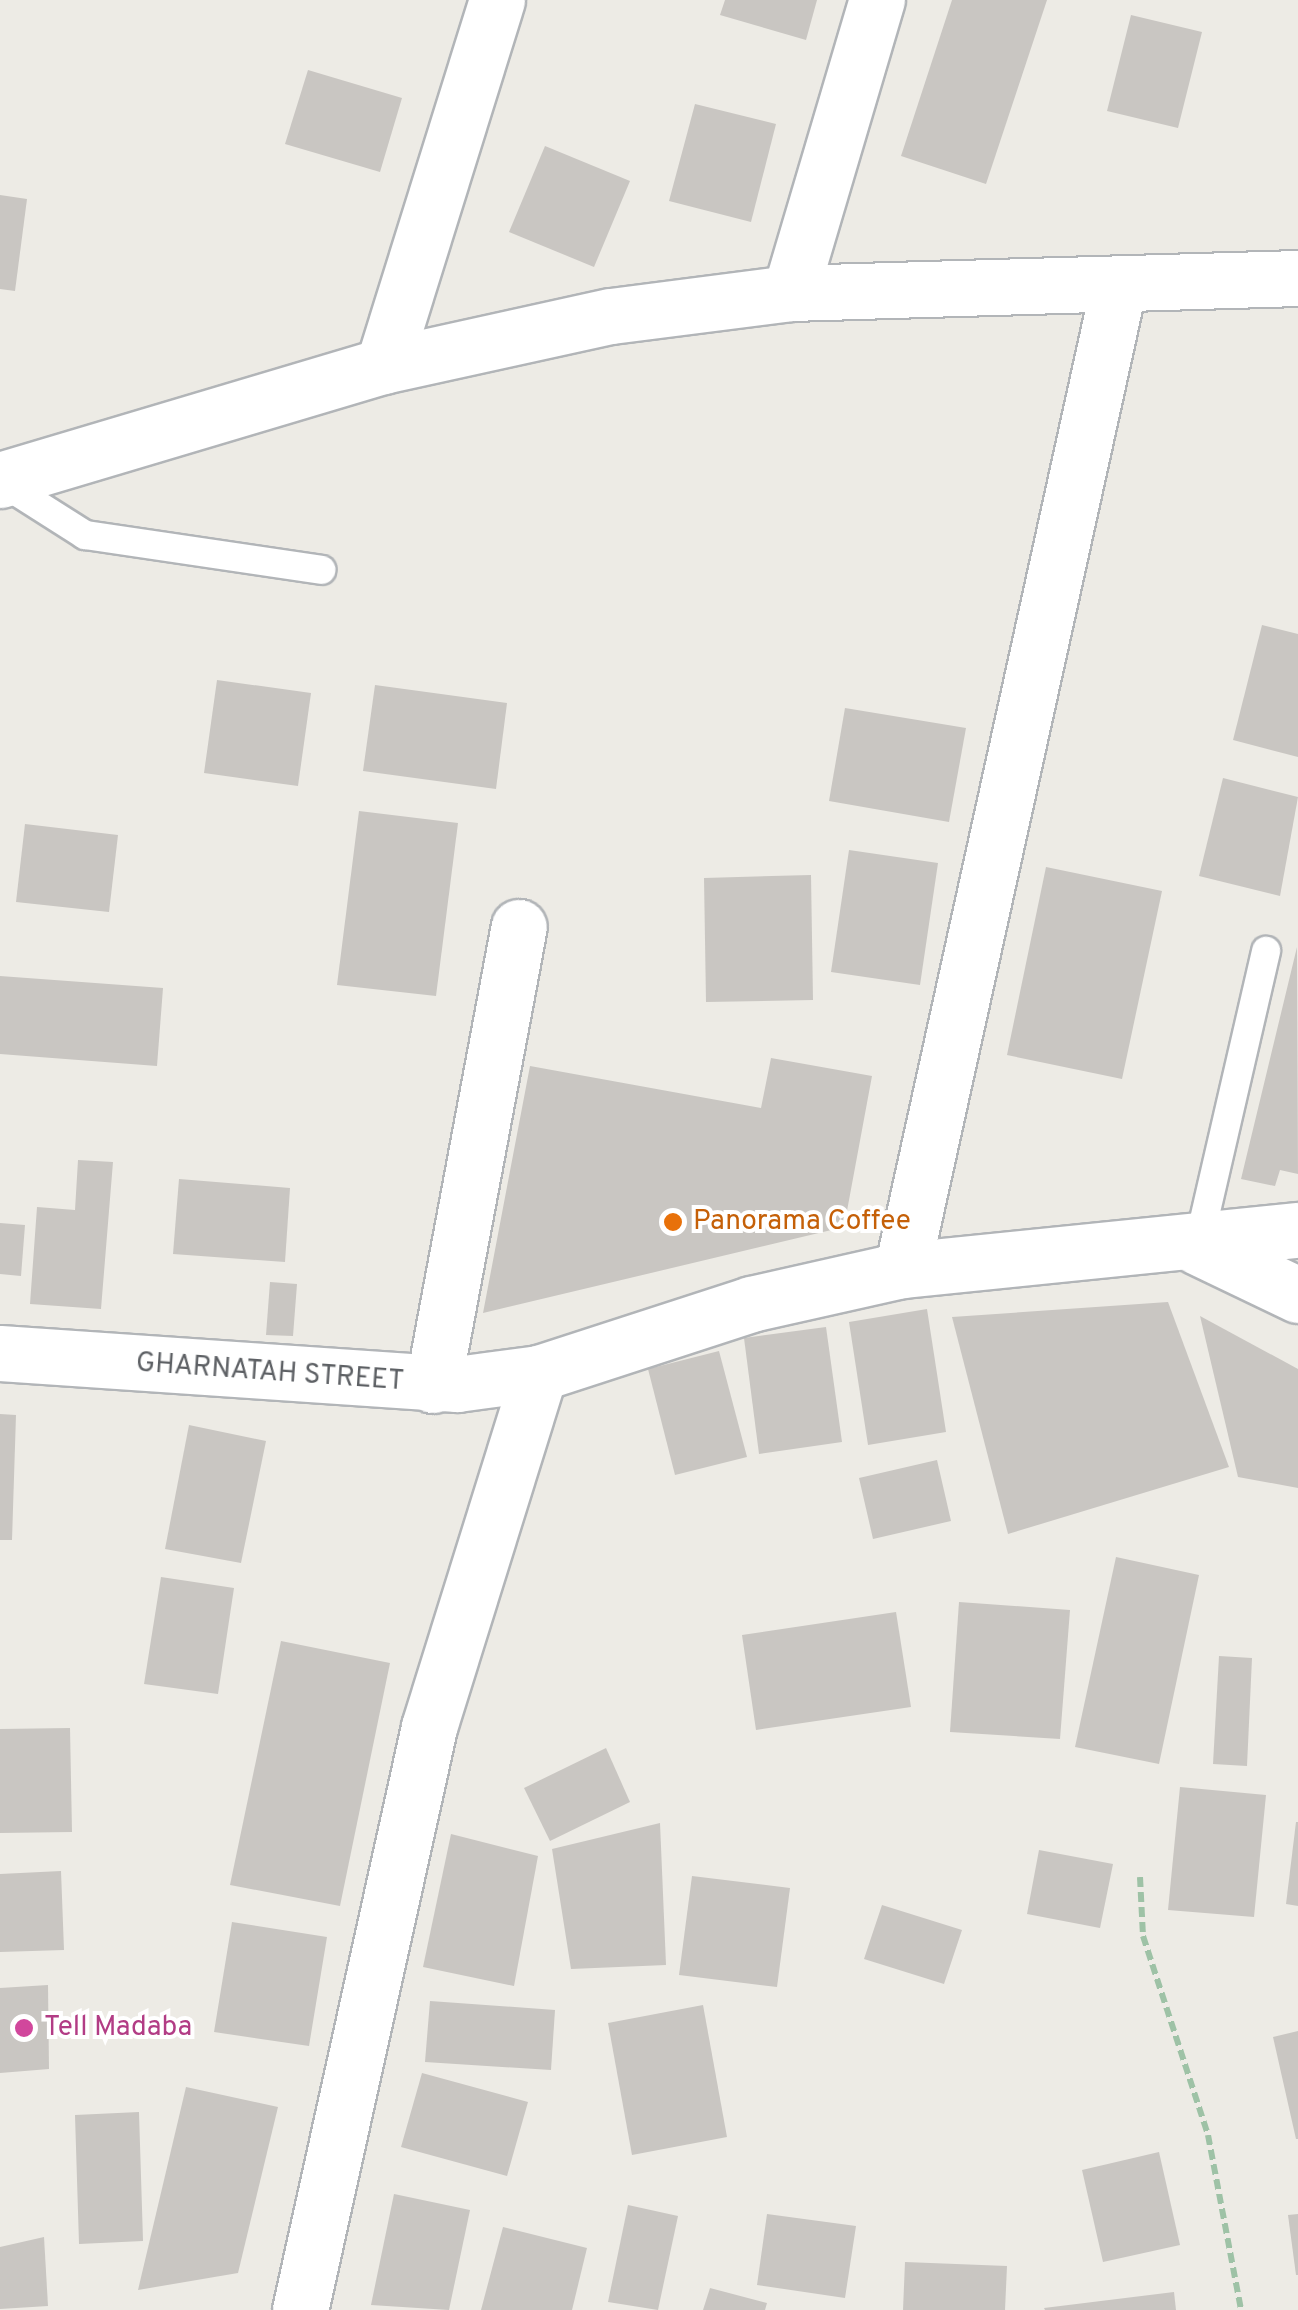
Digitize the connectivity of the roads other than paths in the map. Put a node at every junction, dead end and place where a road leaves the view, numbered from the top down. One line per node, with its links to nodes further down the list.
1 (498, 0): 6 (street)
2 (877, 0): 5 (street)
3 (1298, 278): 4 (street)
4 (1119, 284): 5 (street); 13 (street)
5 (790, 293): 6 (street)
6 (384, 366): 7 (street)
7 (0, 480): 8 (lane)
8 (321, 570)
9 (518, 927): 17 (street)
10 (1266, 950): 12 (lane)
11 (1298, 1230): 12 (street, GHARNATAH STREET)
12 (1198, 1246): 13 (street, GHARNATAH STREET); 14 (street)
13 (902, 1270): 16 (street, GHARNATAH STREET)
14 (1298, 1296)
15 (0, 1353): 17 (street, GHARNATAH STREET)
16 (539, 1373): 17 (street, GHARNATAH STREET); 18 (street)
17 (433, 1384)
18 (300, 2310)

